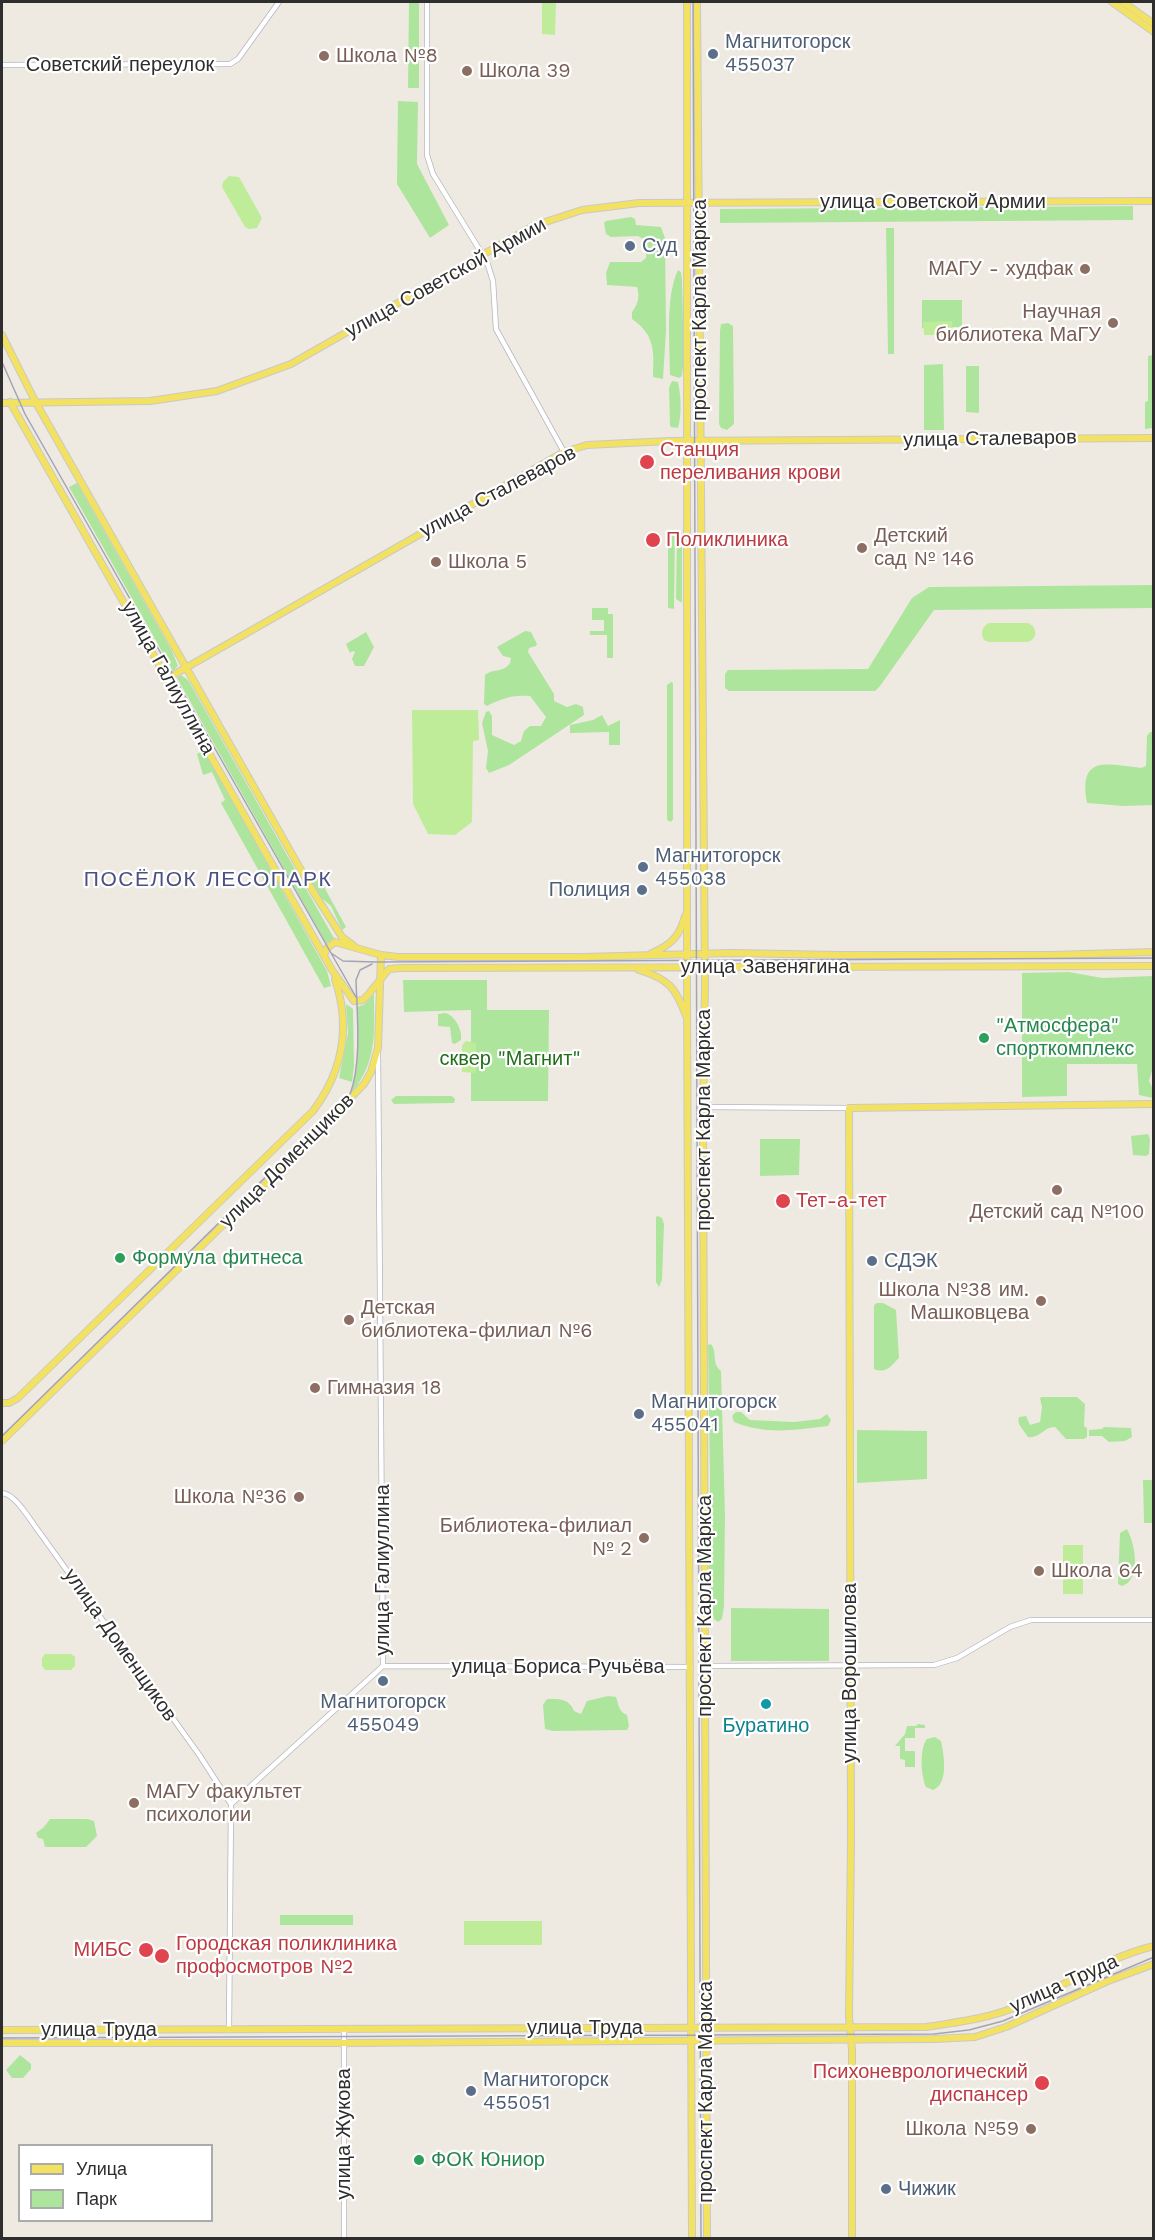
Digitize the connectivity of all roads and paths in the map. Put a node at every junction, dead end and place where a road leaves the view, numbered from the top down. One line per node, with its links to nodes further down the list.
1 (279, 2): 9 (street, Советский переулок)
2 (427, 2): 13 (street)
3 (687, 2): 11 (main road, проспект Карла Маркса)
4 (697, 2): 12 (main road, проспект Карла Маркса)
5 (1112, 2): 8 (main road)
6 (1123, 2): 7 (main road)
7 (1154, 24)
8 (1154, 32)
9 (2, 65)
10 (1154, 201): 12 (main road, улица Советской Армии)
11 (687, 202): 12 (main road, улица Советской Армии); 13 (main road, улица Советской Армии); 19 (main road, проспект Карла Маркса)
12 (700, 202): 20 (main road, проспект Карла Маркса)
13 (482, 254): 15 (main road, улица Советской Армии); 21 (street)
14 (2, 334): 15 (main road, улица Галиуллина)
15 (35, 401): 17 (main road, улица Советской Армии); 22 (main road, улица Галиуллина)
16 (2, 402): 17 (main road, улица Советской Армии)
17 (10, 402): 23 (main road, улица Галиуллина)
18 (1154, 438): 20 (main road, улица Сталеваров)
19 (687, 440): 20 (main road, улица Сталеваров); 21 (main road, улица Сталеваров); 24 (main road, проспект Карла Маркса)
20 (700, 441): 27 (main road, проспект Карла Маркса)
21 (564, 452): 22 (main road, улица Сталеваров)
22 (186, 668): 23 (main road, улица Сталеваров); 25 (main road, улица Галиуллина)
23 (168, 678): 31 (main road, улица Галиуллина)
24 (687, 906): 28 (main road, проспект Карла Маркса); 30 (main road)
25 (357, 948): 29 (main road, улица Галиуллина); 31 (main road, улица Галиуллина)
26 (1154, 952): 27 (main road, улица Завенягина)
27 (704, 953): 28 (main road, улица Завенягина); 34 (main road, проспект Карла Маркса)
28 (687, 954): 30 (main road, улица Завенягина); 33 (main road, проспект Карла Маркса)
29 (381, 955): 30 (main road, улица Завенягина); 37 (main road, улица Галиуллина)
30 (648, 955)
31 (324, 956): 36 (main road, улица Галиуллина)
32 (1154, 966): 34 (main road, улица Завенягина)
33 (687, 968): 34 (main road, улица Завенягина); 35 (main road, улица Завенягина); 38 (main road, проспект Карла Маркса)
34 (705, 968): 43 (main road, проспект Карла Маркса)
35 (632, 969): 37 (main road, улица Завенягина); 38 (main road)
36 (332, 970): 37 (main road, улица Галиуллина); 45 (main road, улица Доменщиков)
37 (380, 979): 39 (main road, улица Галиуллина)
38 (688, 1020): 52 (main road, проспект Карла Маркса)
39 (378, 1048): 40 (main road, улица Доменщиков); 41 (street, улица Галиуллина)
40 (368, 1078): 41 (street); 46 (main road, улица Доменщиков)
41 (379, 1078): 50 (street, улица Галиуллина)
42 (1154, 1104): 44 (main road)
43 (703, 1107): 44 (street); 51 (main road, проспект Карла Маркса)
44 (849, 1108): 49 (main road, улица Ворошилова)
45 (2, 1403)
46 (2, 1441)
47 (2, 1493): 53 (street, улица Доменщиков)
48 (1154, 1620): 49 (street, улица Бориса Ручьёва)
49 (851, 1665): 51 (street, улица Бориса Ручьёва); 56 (main road, улица Ворошилова)
50 (383, 1666): 52 (street, улица Бориса Ручьёва); 53 (street, улица Галиуллина)
51 (705, 1666): 52 (main road, улица Бориса Ручьёва); 58 (main road, проспект Карла Маркса)
52 (691, 1667): 57 (main road, проспект Карла Маркса)
53 (231, 1804): 61 (street)
54 (1154, 1946): 56 (main road, улица Труда)
55 (1154, 1964): 62 (main road, улица Труда)
56 (850, 2026): 58 (main road, улица Труда); 62 (main road, улица Ворошилова)
57 (692, 2027): 58 (main road, улица Труда); 59 (main road, улица Труда); 64 (main road, проспект Карла Маркса)
58 (706, 2027): 63 (main road, проспект Карла Маркса)
59 (344, 2029): 61 (main road, улица Труда); 66 (street, улица Жукова)
60 (2, 2030): 61 (main road, улица Труда)
61 (229, 2030)
62 (851, 2039): 63 (main road, улица Труда); 70 (main road, улица Ворошилова)
63 (706, 2040): 64 (main road, улица Труда); 69 (main road, проспект Карла Маркса)
64 (692, 2041): 66 (main road, улица Труда); 68 (main road, проспект Карла Маркса)
65 (2, 2043): 66 (main road, улица Труда)
66 (343, 2043): 67 (street, улица Жукова)
67 (344, 2238)
68 (692, 2238)
69 (707, 2238)
70 (852, 2238)

